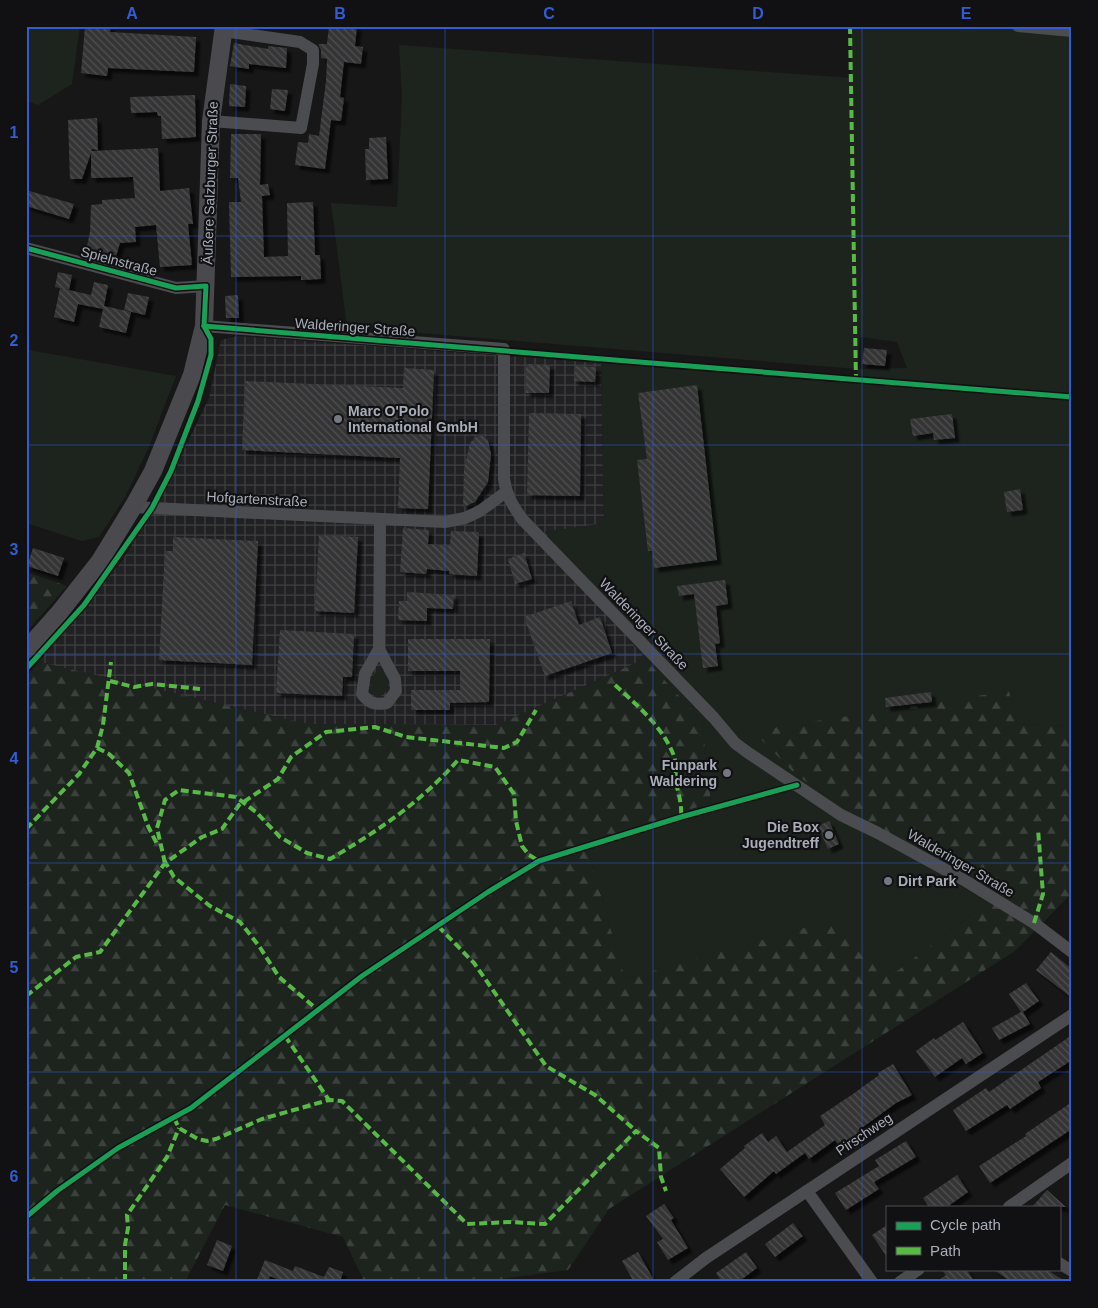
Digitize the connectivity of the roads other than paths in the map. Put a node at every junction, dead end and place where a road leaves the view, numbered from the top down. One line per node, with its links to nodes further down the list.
1 (1018, 26): 3 (street)
2 (223, 29): 4 (main road, Äußere Salzburger Straße); 4 (street)
3 (1072, 31)
4 (211, 121): 6 (main road, Äußere Salzburger Straße)
5 (26, 248): 6 (street, Spielnstraße)
6 (206, 286): 7 (main road, Äußere Salzburger Straße)
7 (204, 326): 8 (street, Walderinger Straße); 9 (main road, Äußere Salzburger Straße)
8 (506, 492): 10 (street, Hofgartenstraße); 13 (street, Walderinger Straße)
9 (133, 507): 10 (street, Hofgartenstraße); 12 (main road, Äußere Salzburger Straße)
10 (380, 520): 11 (street)
11 (378, 649)
12 (26, 650)
13 (1072, 952)
14 (1072, 1015): 16 (street, Pirschweg)
15 (1072, 1163): 17 (street)
16 (806, 1191): 21 (street, Pirschweg); 22 (street)
17 (1010, 1206)
18 (1060, 1264): 20 (street)
19 (918, 1270): 23 (street)
20 (1072, 1271)
21 (675, 1282)
22 (872, 1282)
23 (900, 1282)

